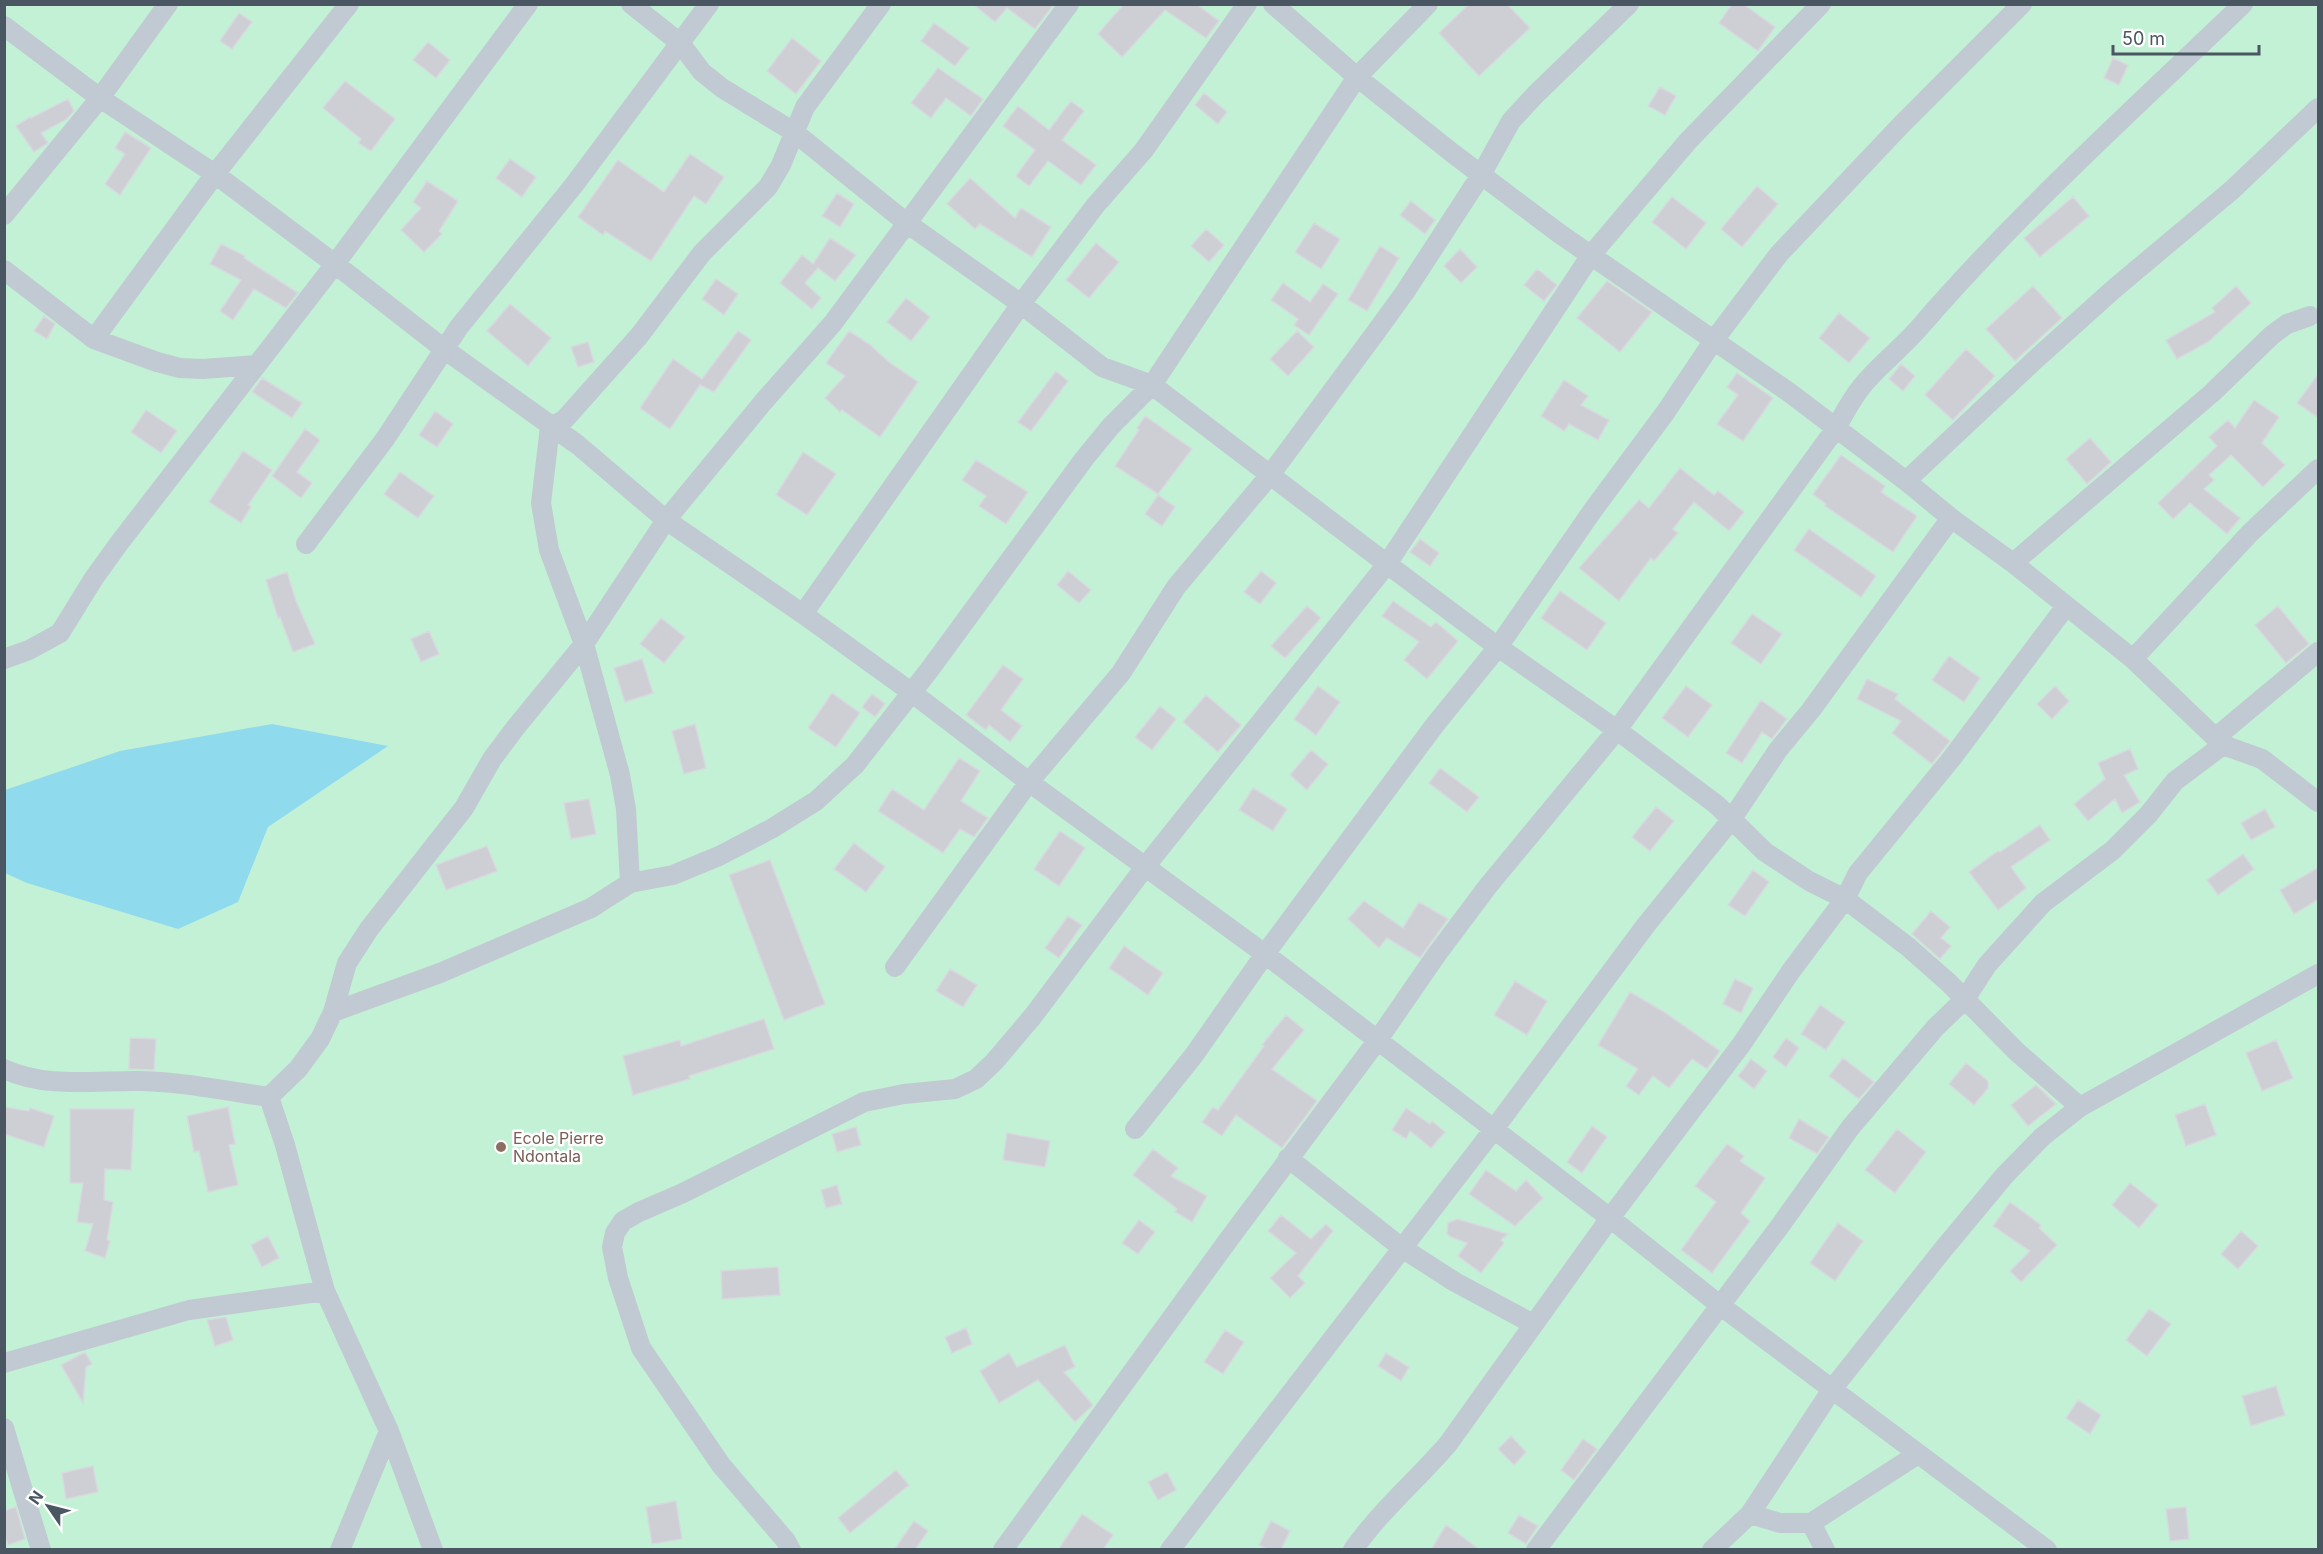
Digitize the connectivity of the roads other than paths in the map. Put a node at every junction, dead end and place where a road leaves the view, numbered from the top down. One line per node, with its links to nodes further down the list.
1 (168, 4): 18 (street)
2 (349, 4): 21 (street)
3 (528, 4): 26 (street)
4 (631, 4): 16 (street)
5 (709, 4): 16 (street)
6 (882, 4): 20 (street)
7 (1069, 4): 24 (street)
8 (1247, 4): 28 (street)
9 (1273, 4): 17 (street)
10 (1428, 4): 17 (street)
11 (1629, 4): 22 (street)
12 (1821, 4): 25 (street)
13 (2022, 4): 31 (street)
14 (2243, 4): 36 (street)
15 (4, 26): 18 (street)
16 (680, 43): 20 (street); 32 (street)
17 (1357, 77): 22 (street); 34 (street)
18 (100, 98): 21 (street); 23 (street)
19 (2319, 108): 39 (street)
20 (794, 132): 24 (street); 35 (street)
21 (215, 174): 26 (street); 30 (street)
22 (1481, 175): 25 (street); 38 (street)
23 (4, 215)
24 (908, 224): 28 (street); 41 (street)
25 (1591, 255): 31 (street); 44 (street)
26 (335, 264): 32 (street); 33 (street)
27 (4, 270): 30 (street)
28 (1020, 304): 34 (street); 46 (street)
29 (2310, 316): 43 (street)
30 (94, 339): 33 (street)
31 (1714, 340): 36 (street); 48 (street)
32 (444, 350): 35 (street); 42 (street)
33 (256, 365): 50 (street)
34 (1152, 385): 38 (street); 52 (street)
35 (550, 427): 41 (street); 47 (street)
36 (1836, 428): 39 (street); 53 (street)
37 (2319, 469): 51 (street)
38 (1270, 475): 44 (street); 55 (street)
39 (1906, 481): 40 (street)
40 (1951, 518): 43 (street); 57 (street)
41 (666, 520): 46 (street); 47 (street)
42 (306, 544)
43 (2013, 563): 45 (street)
44 (1387, 564): 48 (street); 58 (street)
45 (2066, 606): 51 (street); 60 (street)
46 (803, 614): 52 (street)
47 (584, 644): 59 (street); 65 (street)
48 (1498, 647): 53 (street); 61 (street)
49 (2319, 652): 54 (street)
50 (4, 659)
51 (2133, 659): 54 (street)
52 (911, 692): 55 (street); 59 (street)
53 (1617, 730): 57 (street); 66 (street)
54 (2219, 741): 56 (street); 64 (street)
55 (1029, 782): 58 (street); 62 (street)
56 (2319, 802)
57 (1731, 820): 60 (street); 71 (street)
58 (1145, 867): 61 (street); 88 (street)
59 (630, 883): 65 (street)
60 (1845, 899): 64 (street); 73 (street)
61 (1265, 954): 66 (street); 70 (street)
62 (895, 967)
63 (2319, 974): 69 (street)
64 (1965, 999): 69 (street); 76 (street)
65 (333, 1012): 68 (street)
66 (1377, 1041): 71 (street); 72 (street)
67 (4, 1069): 68 (street)
68 (269, 1097): 75 (street)
69 (2080, 1107): 79 (street)
70 (1135, 1129)
71 (1494, 1130): 73 (street); 74 (street)
72 (1288, 1158): 74 (street); 89 (street)
73 (1610, 1218): 76 (street); 77 (street)
74 (1402, 1248): 77 (street); 90 (street)
75 (325, 1291): 78 (street); 81 (street)
76 (1721, 1306): 79 (street); 92 (street)
77 (1533, 1324): 91 (street)
78 (4, 1363)
79 (1833, 1388): 82 (street); 83 (street)
80 (4, 1428): 85 (street)
81 (389, 1431): 86 (street); 87 (street)
82 (1918, 1454): 84 (street); 95 (street)
83 (1750, 1514): 84 (street); 93 (street)
84 (1811, 1523): 94 (street)
85 (42, 1550)
86 (340, 1550)
87 (433, 1550)
88 (791, 1550)
89 (1003, 1550)
90 (1170, 1550)
91 (1353, 1550)
92 (1536, 1550)
93 (1712, 1550)
94 (1825, 1550)
95 (2047, 1550)

